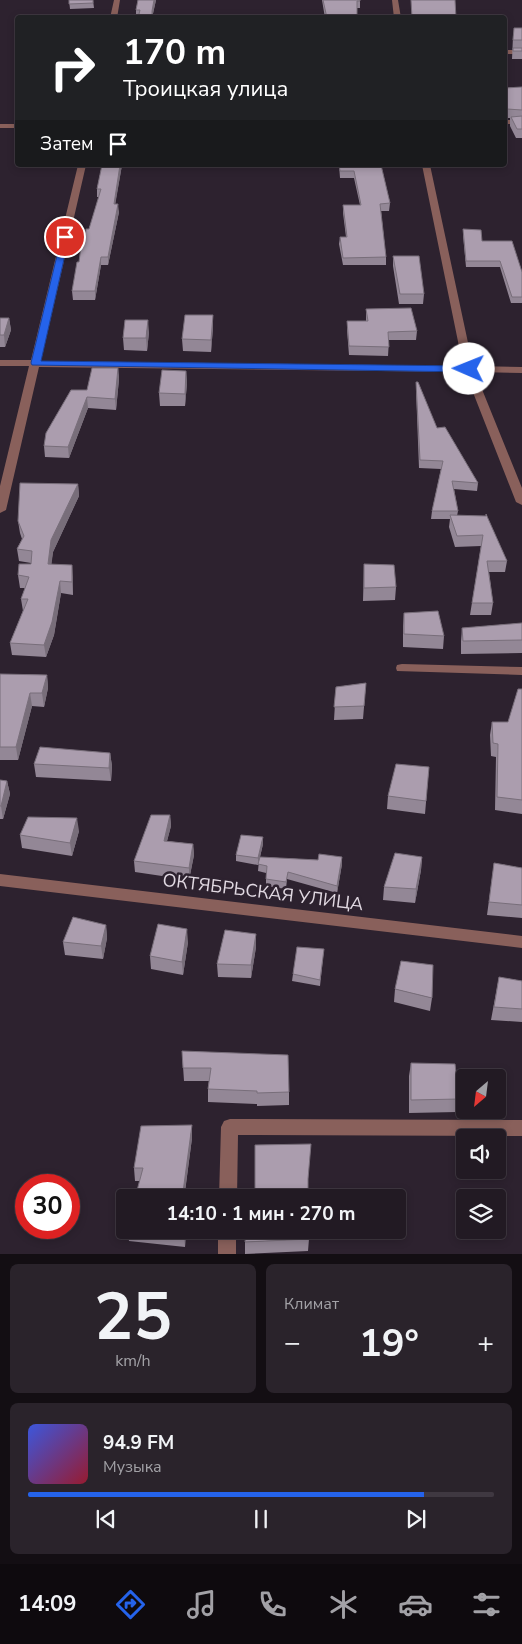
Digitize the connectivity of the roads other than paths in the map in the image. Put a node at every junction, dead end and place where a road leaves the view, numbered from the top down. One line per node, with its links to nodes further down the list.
1 (117, 0): 3 (street)
2 (395, 0): 4 (street)
3 (114, 15)
4 (398, 15)
5 (507, 52): 6 (street)
6 (521, 52)
7 (507, 122): 8 (street)
8 (522, 122)
9 (0, 126): 10 (street)
10 (15, 126)
11 (82, 167): 14 (street)
12 (426, 167): 15 (street)
13 (0, 363): 14 (street)
14 (35, 363): 15 (street); 18 (street)
15 (469, 369): 16 (street); 17 (street)
16 (522, 370)
17 (522, 502)
18 (0, 510)
19 (402, 668): 20 (street)
20 (522, 671)
21 (0, 880): 22 (street, ОКТЯБРЬСКАЯ УЛИЦА)
22 (522, 942)
23 (522, 1128): 24 (street)
24 (228, 1189)
25 (228, 1239): 26 (street)
26 (227, 1254)

